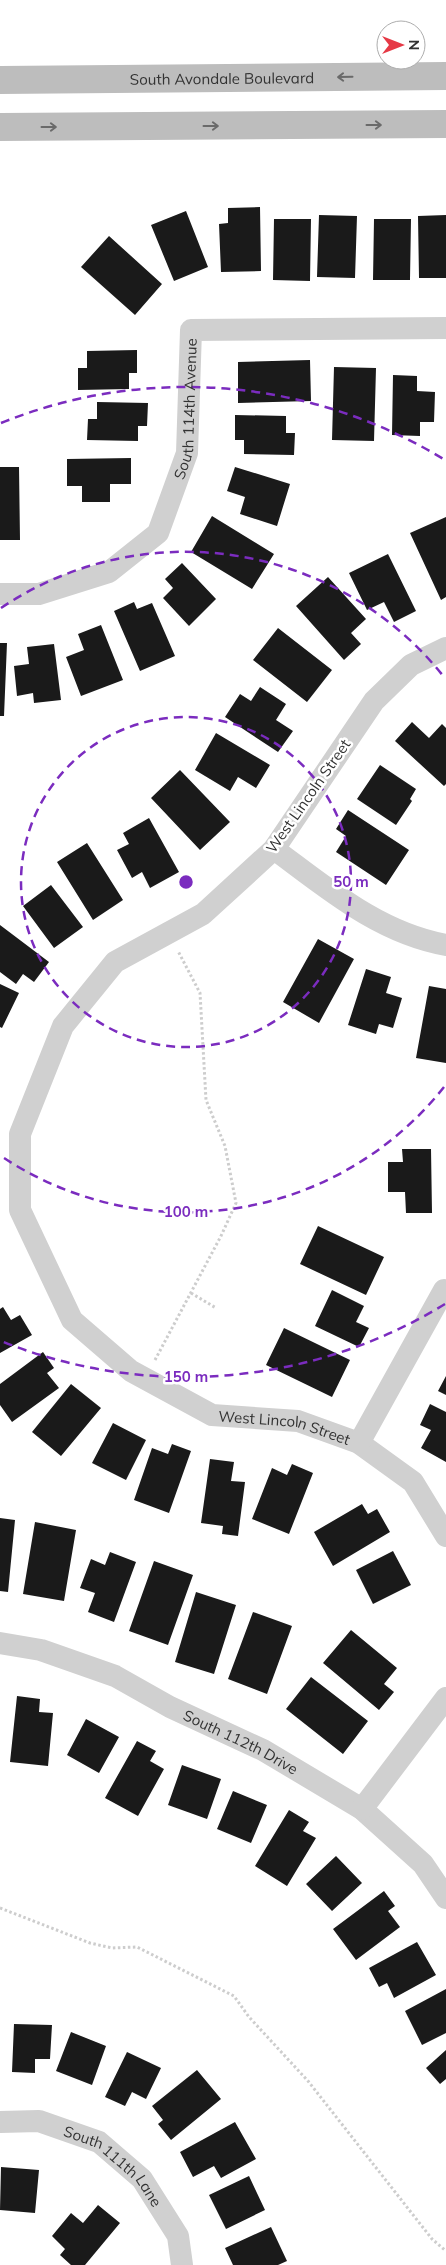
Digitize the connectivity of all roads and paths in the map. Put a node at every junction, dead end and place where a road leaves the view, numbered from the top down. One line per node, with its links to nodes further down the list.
1 (446, 76): 2 (main road, South Avondale Boulevard, one-way to 2)
2 (0, 80)
3 (446, 124): 4 (main road, one-way to 3)
4 (0, 127)
5 (446, 328): 6 (street, South 114th Avenue)
6 (0, 594)
7 (446, 648): 8 (street, West Lincoln Street)
8 (274, 849): 9 (street, West Lincoln Street); 10 (street)
9 (167, 934): 12 (path); 14 (street, West Lincoln Street)
10 (446, 945)
11 (444, 1290): 15 (street)
12 (191, 1293): 13 (path); 14 (path)
13 (216, 1308)
14 (144, 1378): 15 (street, West Lincoln Street)
15 (359, 1443): 16 (street, West Lincoln Street)
16 (446, 1536)
17 (0, 1643): 19 (street, South 112th Drive)
18 (446, 1698): 19 (street)
19 (362, 1809): 20 (street, South 112th Drive)
20 (446, 1898)
21 (0, 1908): 23 (path)
22 (0, 2122): 24 (street, South 111th Lane)
23 (446, 2251)
24 (182, 2265)

